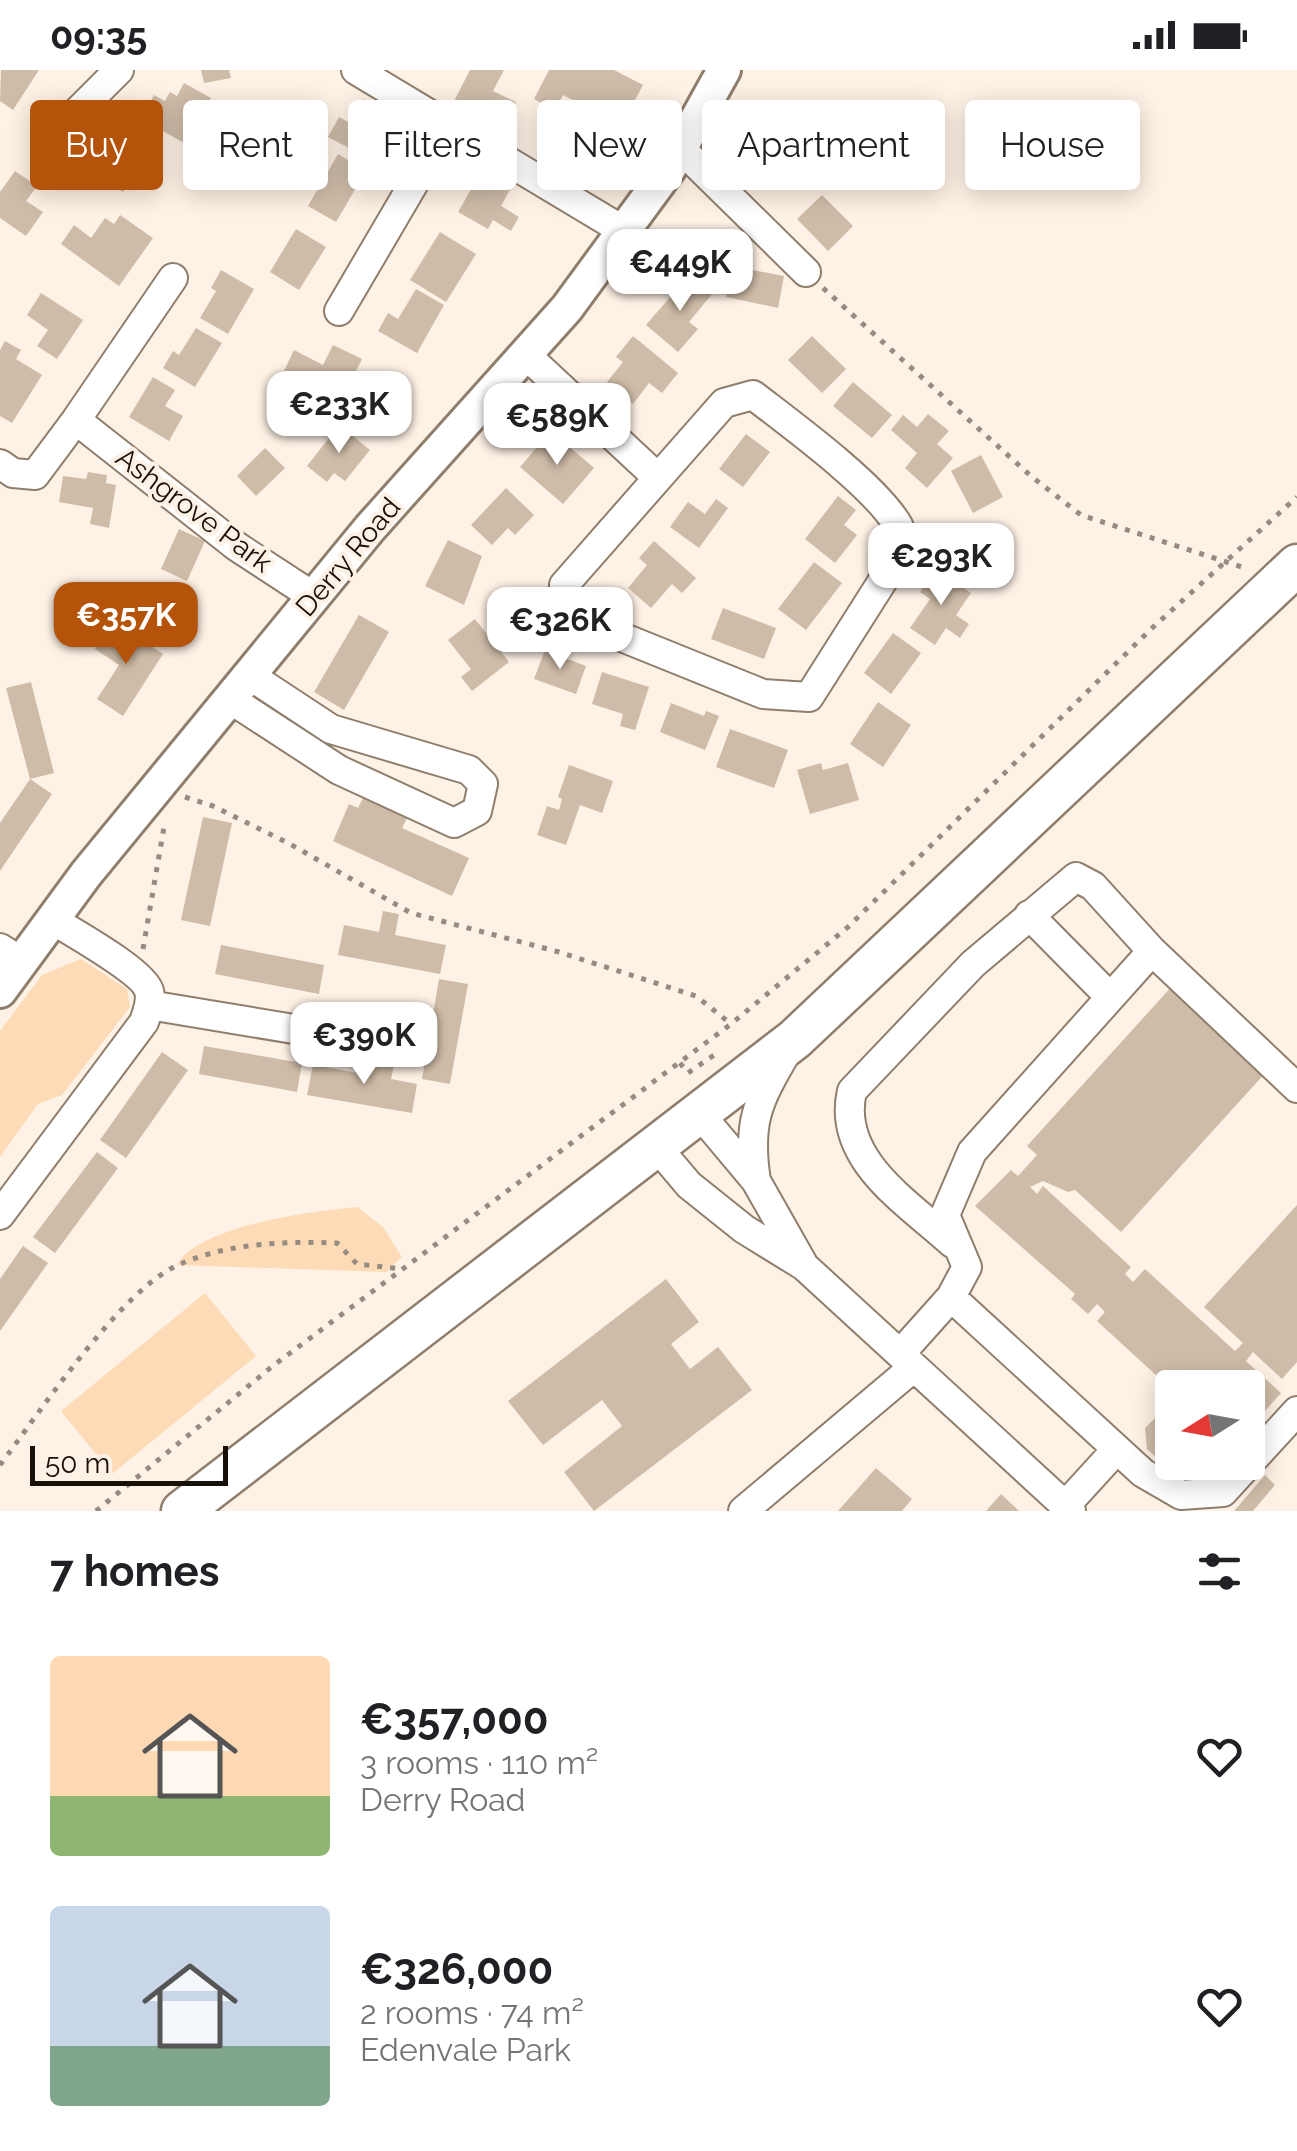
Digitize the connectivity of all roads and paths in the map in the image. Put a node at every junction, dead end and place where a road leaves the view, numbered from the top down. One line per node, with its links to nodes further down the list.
1 (119, 70): 4 (street)
2 (356, 70): 5 (street)
3 (724, 70): 6 (main road, Derry Road)
4 (89, 100)
5 (406, 100)
6 (682, 145)
7 (682, 151): 12 (street)
8 (517, 167): 11 (street)
9 (410, 190): 14 (street)
10 (652, 190): 11 (main road, Derry Road)
11 (624, 232): 15 (main road, Derry Road)
12 (806, 272): 20 (path)
13 (173, 278): 16 (street)
14 (339, 311)
15 (526, 355): 18 (street); 22 (main road, Derry Road)
16 (76, 420): 17 (street); 22 (street, Ashgrove Park)
17 (0, 464)
18 (658, 478): 18 (street)
19 (1297, 498): 20 (path)
20 (1228, 562): 21 (path); 35 (path)
21 (1292, 577): 36 (highway)
22 (314, 597): 23 (main road, Derry Road)
23 (240, 687): 24 (street); 25 (street); 26 (main road, Derry Road)
24 (331, 728): 25 (street); 25 (street)
25 (316, 756)
26 (165, 789): 28 (main road, Derry Road); 31 (path); 35 (path)
27 (1029, 916): 29 (street); 33 (street); 45 (street)
28 (53, 920): 30 (main road, Derry Road); 31 (street)
29 (1152, 951): 33 (street); 40 (street)
30 (11, 955): 32 (main road, Derry Road)
31 (138, 976): 34 (street)
32 (0, 991)
33 (1110, 996): 45 (street)
34 (149, 1005): 37 (street); 44 (street)
35 (732, 1024): 39 (path)
36 (795, 1039): 41 (highway); 43 (street)
37 (372, 1042)
38 (717, 1052): 39 (path)
39 (680, 1063): 47 (path)
40 (1297, 1088)
41 (699, 1113): 42 (highway); 43 (street)
42 (656, 1146): 46 (street); 55 (highway)
43 (756, 1181): 46 (street)
44 (0, 1215)
45 (960, 1250): 48 (street)
46 (804, 1266): 49 (street)
47 (402, 1270): 52 (path); 54 (path)
48 (951, 1297): 49 (street); 51 (street)
49 (907, 1360): 53 (street); 56 (street)
50 (1297, 1412): 51 (street)
51 (1118, 1450): 53 (street)
52 (0, 1465)
53 (1068, 1508)
54 (96, 1511)
55 (182, 1511)
56 (744, 1511)

